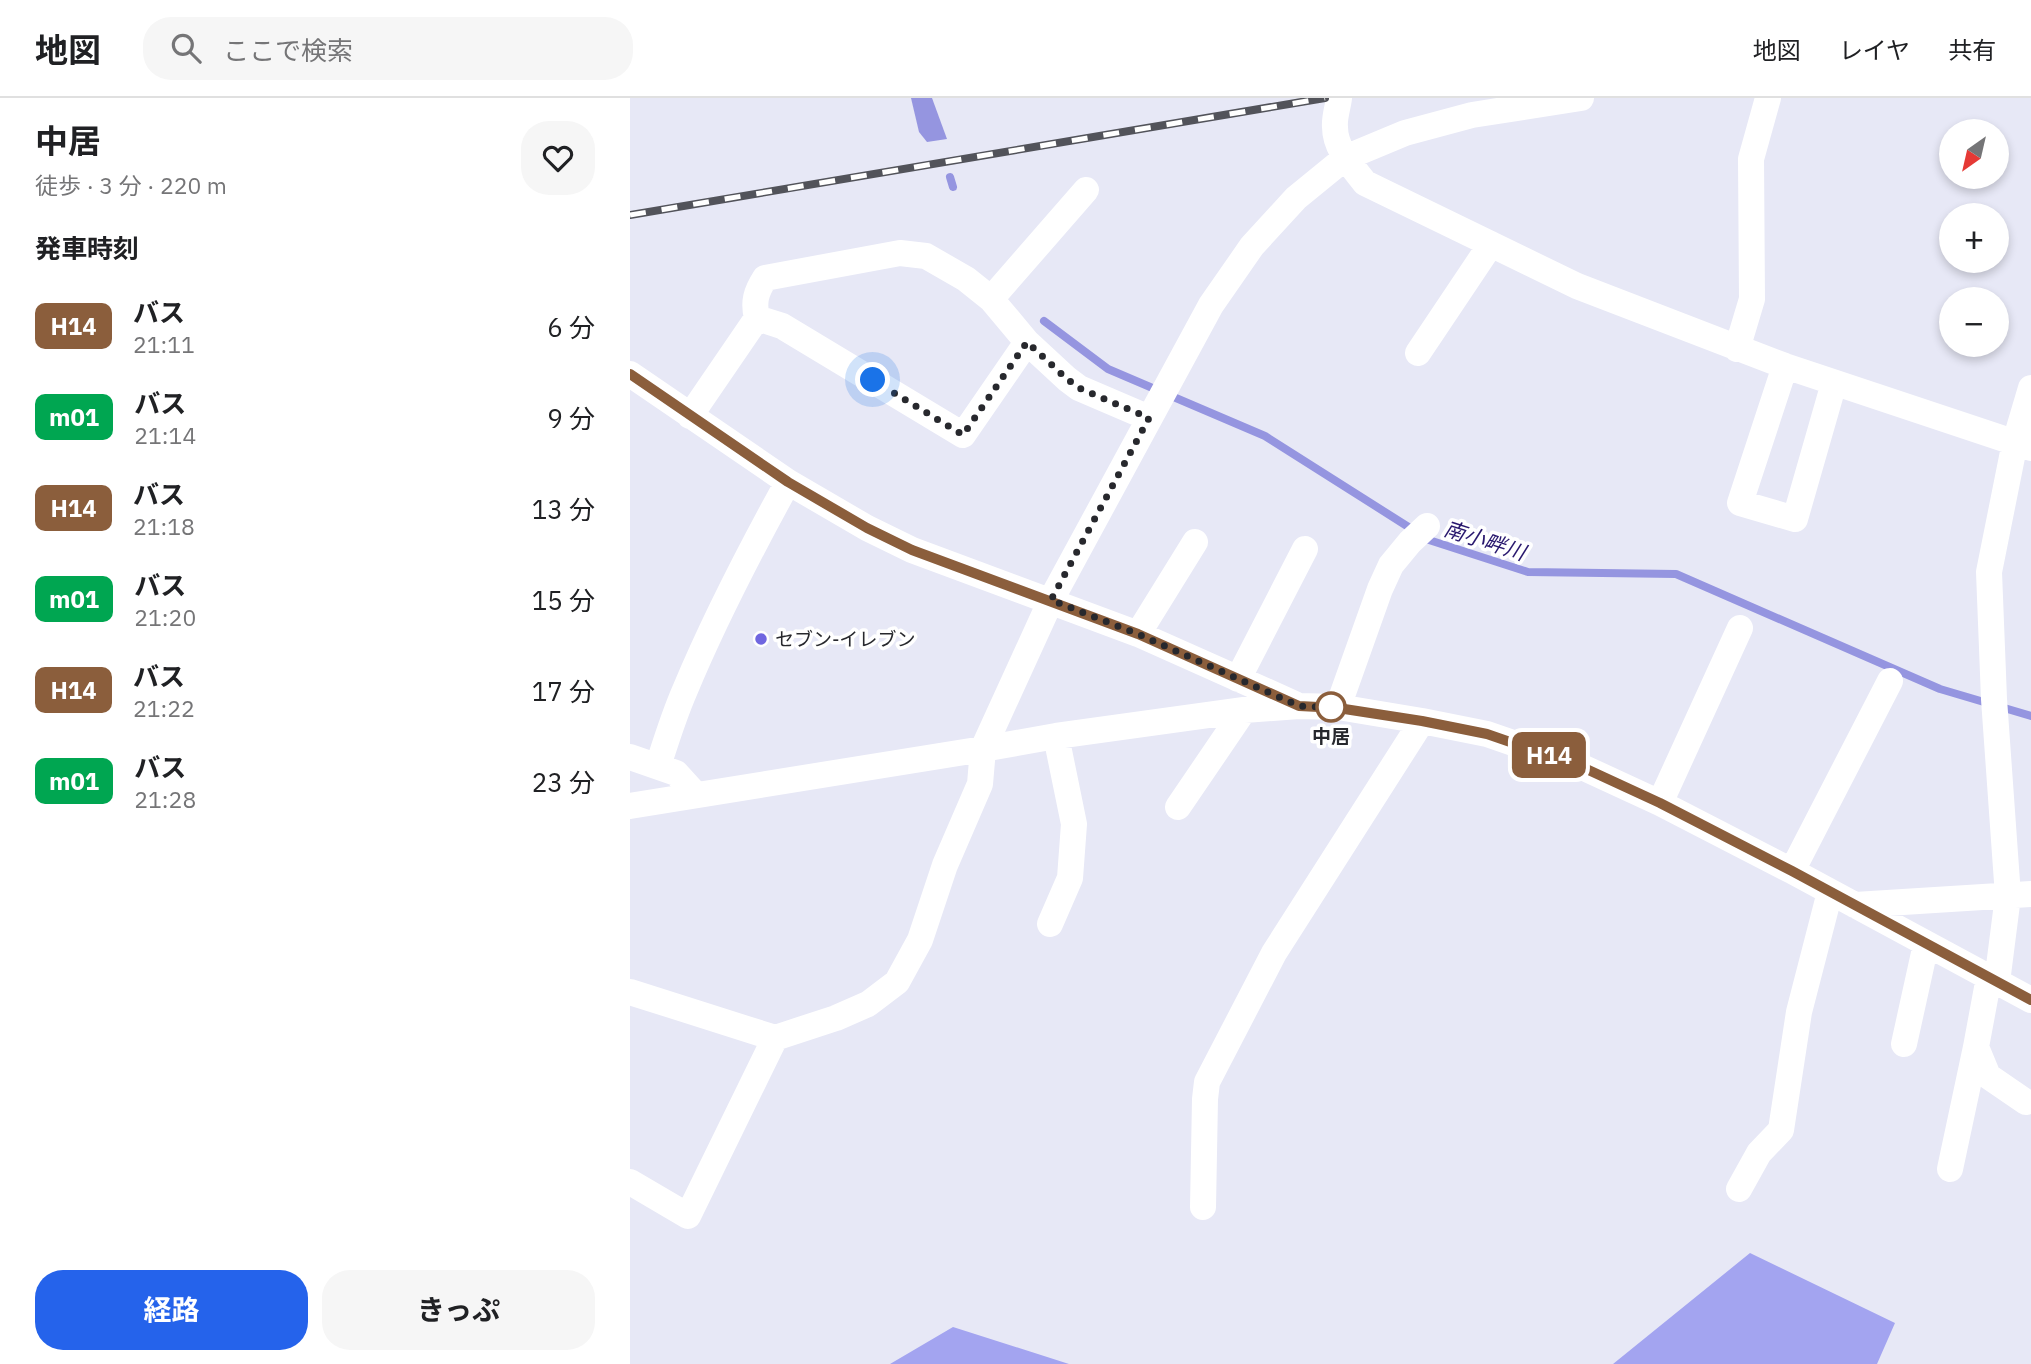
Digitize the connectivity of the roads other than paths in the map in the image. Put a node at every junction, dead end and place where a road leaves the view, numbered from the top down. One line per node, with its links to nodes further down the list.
1 (1339, 98): 4 (street)
2 (1581, 98): 4 (street)
3 (1768, 98): 10 (street)
4 (1345, 158): 6 (street); 16 (street)
5 (1086, 190): 7 (street)
6 (1490, 244): 10 (street); 11 (street)
7 (991, 299): 8 (street); 9 (street)
8 (757, 318): 9 (street); 17 (street)
9 (1027, 342): 16 (street)
10 (1737, 349): 12 (street)
11 (1419, 353)
12 (1785, 366): 14 (street); 14 (street)
13 (630, 374): 17 (street)
14 (1834, 383): 18 (street)
15 (2031, 387): 18 (street)
16 (1153, 411): 23 (street)
17 (690, 416): 19 (street)
18 (2023, 445): 42 (street)
19 (788, 482): 23 (street); 35 (street)
20 (1418, 534): 29 (street)
21 (1195, 542): 25 (street)
22 (1305, 549): 26 (street)
23 (1051, 600): 25 (street); 33 (street)
24 (1740, 628): 37 (street)
25 (1138, 634): 26 (street)
26 (1238, 679): 28 (street)
27 (1890, 681): 40 (street)
28 (1299, 706): 29 (street); 30 (street)
29 (1338, 708): 31 (street)
30 (1244, 710): 32 (street); 39 (street)
31 (1422, 721): 37 (street); 56 (street)
32 (1056, 736): 33 (street); 44 (street)
33 (983, 749): 36 (street); 49 (street)
34 (630, 757): 35 (street)
35 (658, 766): 36 (street)
36 (696, 795): 38 (street)
37 (1660, 803): 40 (street)
38 (630, 806)
39 (1178, 807)
40 (1792, 871): 41 (street)
41 (1830, 892): 43 (street); 55 (street)
42 (2020, 895): 43 (street); 46 (street)
43 (1853, 905): 45 (street)
44 (1050, 924)
45 (1926, 944): 46 (street); 50 (street)
46 (1993, 979): 48 (street); 51 (street)
47 (630, 992): 49 (street)
48 (2031, 1000)
49 (775, 1038): 54 (street)
50 (1904, 1044)
51 (1976, 1047): 52 (street); 53 (street)
52 (2026, 1102)
53 (1950, 1169)
54 (630, 1182)
55 (1739, 1189)
56 (1203, 1207)

